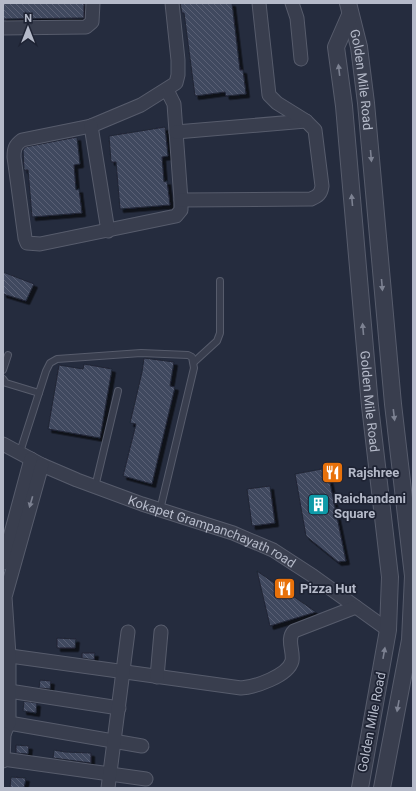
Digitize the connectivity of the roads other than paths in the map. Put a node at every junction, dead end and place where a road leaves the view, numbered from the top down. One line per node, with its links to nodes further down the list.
1 (92, 3): 6 (street)
2 (172, 3): 8 (street)
3 (259, 3): 9 (street)
4 (292, 3): 7 (street)
5 (349, 9): 28 (street, Golden Mile Road, one-way to 5); 31 (street, Golden Mile Road, one-way to 31)
6 (3, 28)
7 (302, 59)
8 (167, 90): 10 (street); 11 (street)
9 (306, 121): 11 (street); 12 (street)
10 (91, 126): 13 (street); 13 (street)
11 (176, 132): 12 (street)
12 (181, 200): 13 (street)
13 (108, 231)
14 (220, 281): 16 (lane)
15 (8, 355): 17 (lane)
16 (194, 362): 20 (lane); 25 (lane)
17 (3, 370)
18 (3, 379): 20 (lane)
19 (118, 391): 24 (lane)
20 (39, 392): 22 (lane)
21 (3, 444): 22 (street, Kokapet Grampanchayath road)
22 (20, 452): 23 (street, Kokapet Grampanchayath road)
23 (37, 462): 24 (street, Kokapet Grampanchayath road); 26 (street)
24 (95, 487): 25 (street, Kokapet Grampanchayath road)
25 (160, 510): 27 (street, Kokapet Grampanchayath road)
26 (6, 569): 32 (street)
27 (356, 607): 28 (street, Kokapet Grampanchayath road); 34 (street)
28 (388, 630): 31 (street, Kokapet Grampanchayath road); 44 (street, Golden Mile Road, one-way to 28)
29 (128, 632): 33 (street)
30 (161, 632): 34 (street)
31 (411, 641): 45 (street, Golden Mile Road, one-way to 45)
32 (6, 655): 33 (street); 35 (street)
33 (124, 672): 34 (street); 36 (street)
34 (157, 677)
35 (9, 691): 36 (street); 37 (street)
36 (119, 708): 38 (street)
37 (6, 730): 38 (street); 40 (street)
38 (114, 741): 39 (street); 41 (street)
39 (142, 746)
40 (3, 756): 41 (street)
41 (110, 774): 42 (street); 43 (street)
42 (146, 779)
43 (108, 788)
44 (360, 788)
45 (382, 788)

